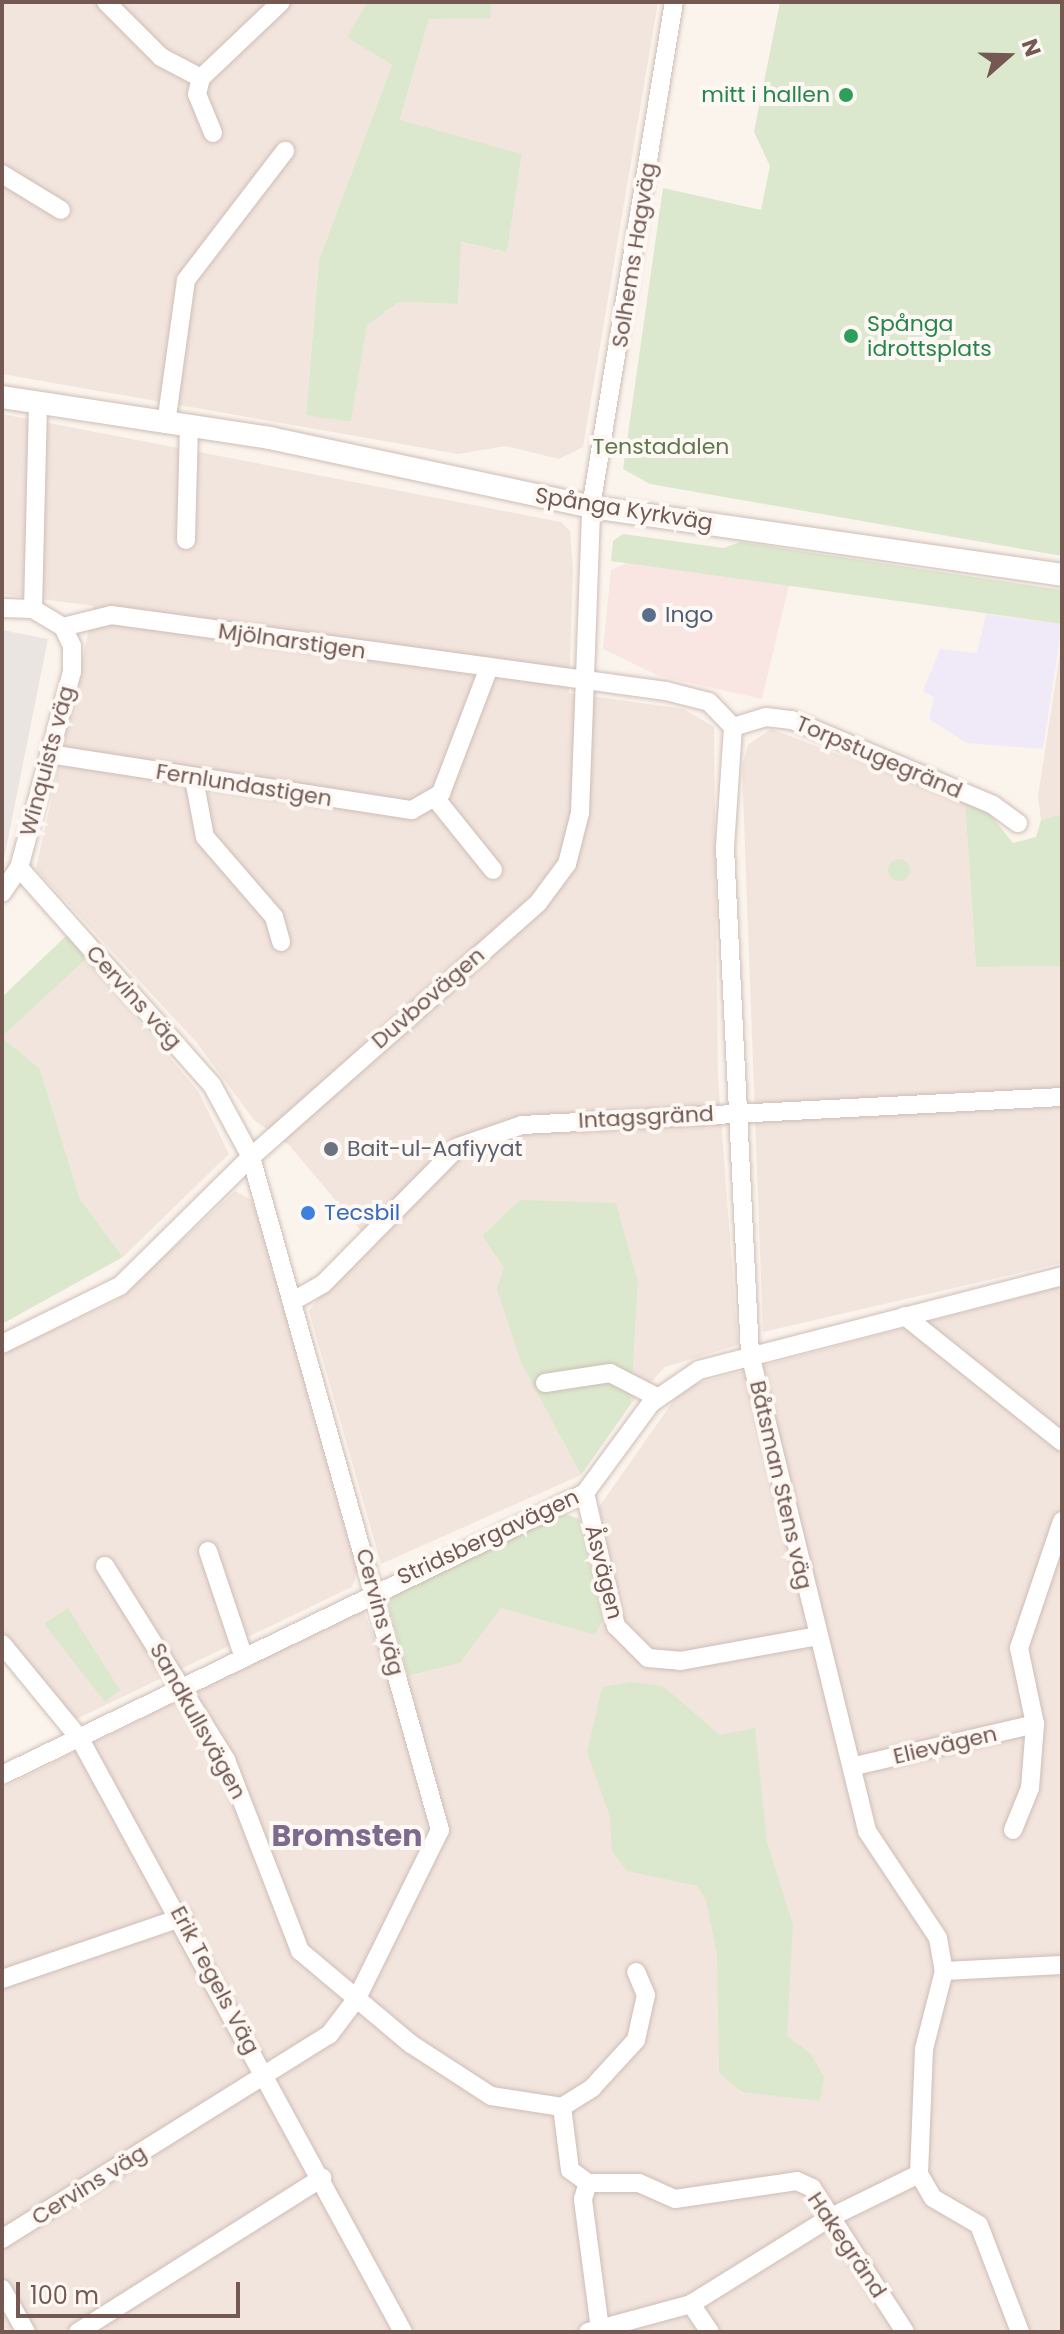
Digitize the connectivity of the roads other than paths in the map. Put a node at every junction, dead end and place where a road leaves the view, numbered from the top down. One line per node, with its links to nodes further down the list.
1 (106, 2): 4 (street)
2 (281, 2): 4 (street)
3 (674, 2): 13 (street, Solhems Hagväg)
4 (201, 78): 5 (street)
5 (213, 133)
6 (285, 151): 11 (street)
7 (2, 174): 8 (street)
8 (61, 210)
9 (2, 397): 10 (street, Spånga Kyrkväg)
10 (38, 407): 11 (street, Spånga Kyrkväg); 17 (street)
11 (166, 424): 12 (street, Spånga Kyrkväg)
12 (189, 427): 13 (street, Spånga Kyrkväg); 14 (street)
13 (591, 507): 15 (street, Spånga Kyrkväg); 20 (street, Duvbovägen)
14 (186, 540)
15 (1062, 575)
16 (2, 608): 17 (street)
17 (33, 609): 18 (street)
18 (63, 627): 19 (street, Mjölnarstigen); 22 (street, Winquists väg)
19 (488, 670): 20 (street, Mjölnarstigen); 24 (street)
20 (588, 681): 21 (street); 32 (street, Duvbovägen)
21 (733, 727): 25 (street, Torpstugegränd); 31 (street, Båtsman Stens väg)
22 (49, 754): 23 (street, Fernlundastigen); 26 (street, Winquists väg)
23 (194, 779): 24 (street, Fernlundastigen); 29 (street)
24 (436, 799): 27 (street)
25 (1018, 823)
26 (19, 868): 28 (street, Winquists väg); 32 (street, Cervins väg)
27 (493, 870)
28 (2, 893)
29 (281, 942)
30 (1062, 1097): 31 (street, Intagsgränd)
31 (738, 1112): 34 (street, Intagsgränd); 37 (street, Båtsman Stens väg)
32 (251, 1157): 34 (street, Cervins väg); 36 (street, Duvbovägen)
33 (1062, 1276): 35 (street, Stridsbergavägen)
34 (295, 1300): 45 (street, Cervins väg)
35 (905, 1316): 37 (street, Stridsbergavägen); 40 (street)
36 (2, 1344)
37 (750, 1354): 39 (street, Stridsbergavägen); 46 (street, Båtsman Stens väg)
38 (545, 1383): 39 (street)
39 (657, 1397): 41 (street, Stridsbergavägen)
40 (1062, 1442)
41 (585, 1493): 45 (street, Stridsbergavägen); 46 (street, Åsvägen)
42 (1062, 1521): 50 (street)
43 (208, 1551): 48 (street)
44 (105, 1566): 49 (street, Sandkullsvägen)
45 (374, 1590): 48 (street, Stridsbergavägen); 60 (street, Cervins väg)
46 (817, 1636): 52 (street, Båtsman Stens väg)
47 (2, 1644): 51 (street, Erik Tegels Väg)
48 (244, 1658): 49 (street, Stridsbergavägen)
49 (184, 1689): 51 (street, Stridsbergavägen); 60 (street, Sandkullsvägen)
50 (1035, 1724): 52 (street, Elievägen); 54 (street)
51 (80, 1739): 53 (street, Stridsbergavägen); 55 (street, Erik Tegels Väg)
52 (855, 1766): 57 (street, Båtsman Stens väg)
53 (2, 1775)
54 (1013, 1830)
55 (183, 1917): 59 (street); 61 (street, Erik Tegels Väg)
56 (1062, 1965): 57 (street)
57 (944, 1971): 63 (street, Båtsman Stens väg)
58 (636, 1972): 62 (street)
59 (2, 1979)
60 (357, 1998): 61 (street, Cervins väg); 62 (street, Sandkullsvägen)
61 (266, 2077): 64 (street, Erik Tegels Väg); 67 (street, Cervins väg)
62 (562, 2107): 65 (street)
63 (919, 2174): 66 (street); 76 (street)
64 (322, 2178): 72 (street); 73 (street, Erik Tegels Väg)
65 (588, 2183): 66 (street, Hakegränd); 70 (street)
66 (829, 2218): 69 (street); 75 (street, Hakegränd)
67 (2, 2239)
68 (2, 2289): 71 (street)
69 (691, 2304): 70 (street); 74 (street)
70 (594, 2330)
71 (26, 2332)
72 (78, 2332)
73 (403, 2332)
74 (710, 2332)
75 (905, 2332)
76 (1020, 2332)

